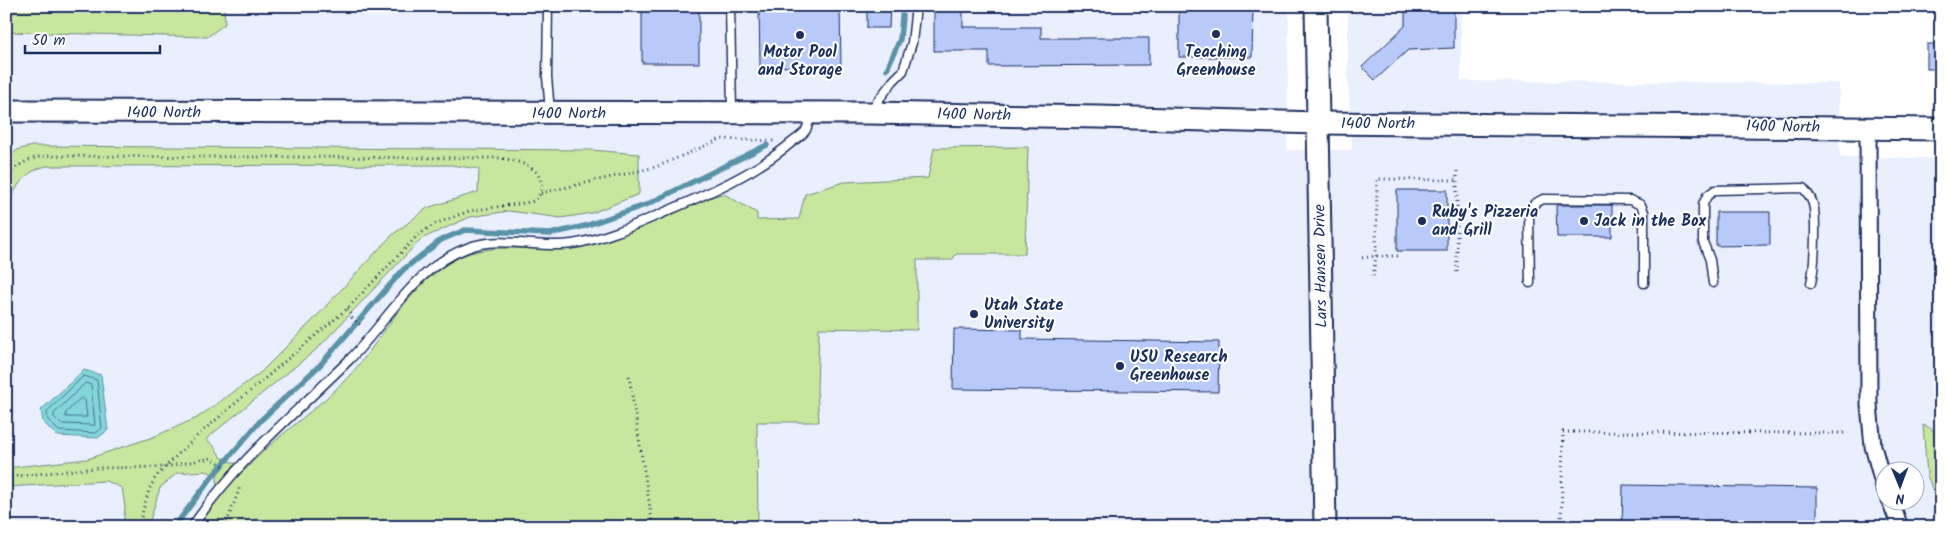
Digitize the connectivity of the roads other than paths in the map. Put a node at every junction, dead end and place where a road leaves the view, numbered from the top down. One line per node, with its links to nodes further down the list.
1 (548, 6): 6 (lane)
2 (730, 6): 7 (lane)
3 (916, 6): 9 (lane)
4 (1316, 6): 10 (main road, Lars Hansen Drive)
5 (6, 111): 6 (main road, 1400 North)
6 (550, 113): 7 (main road, 1400 North)
7 (732, 113): 8 (main road, 1400 North)
8 (811, 113): 9 (main road, 1400 North); 19 (lane)
9 (868, 113): 10 (main road, 1400 North)
10 (1319, 123): 11 (main road, 1400 North); 20 (main road, Lars Hansen Drive)
11 (1868, 128): 12 (main road, 1400 North); 17 (street)
12 (1941, 128)
13 (1530, 283): 14 (lane)
14 (1644, 283)
15 (1712, 283): 16 (lane)
16 (1811, 283)
17 (1876, 460)
18 (1894, 510): 21 (street)
19 (192, 527)
20 (1325, 527)
21 (1900, 527)

